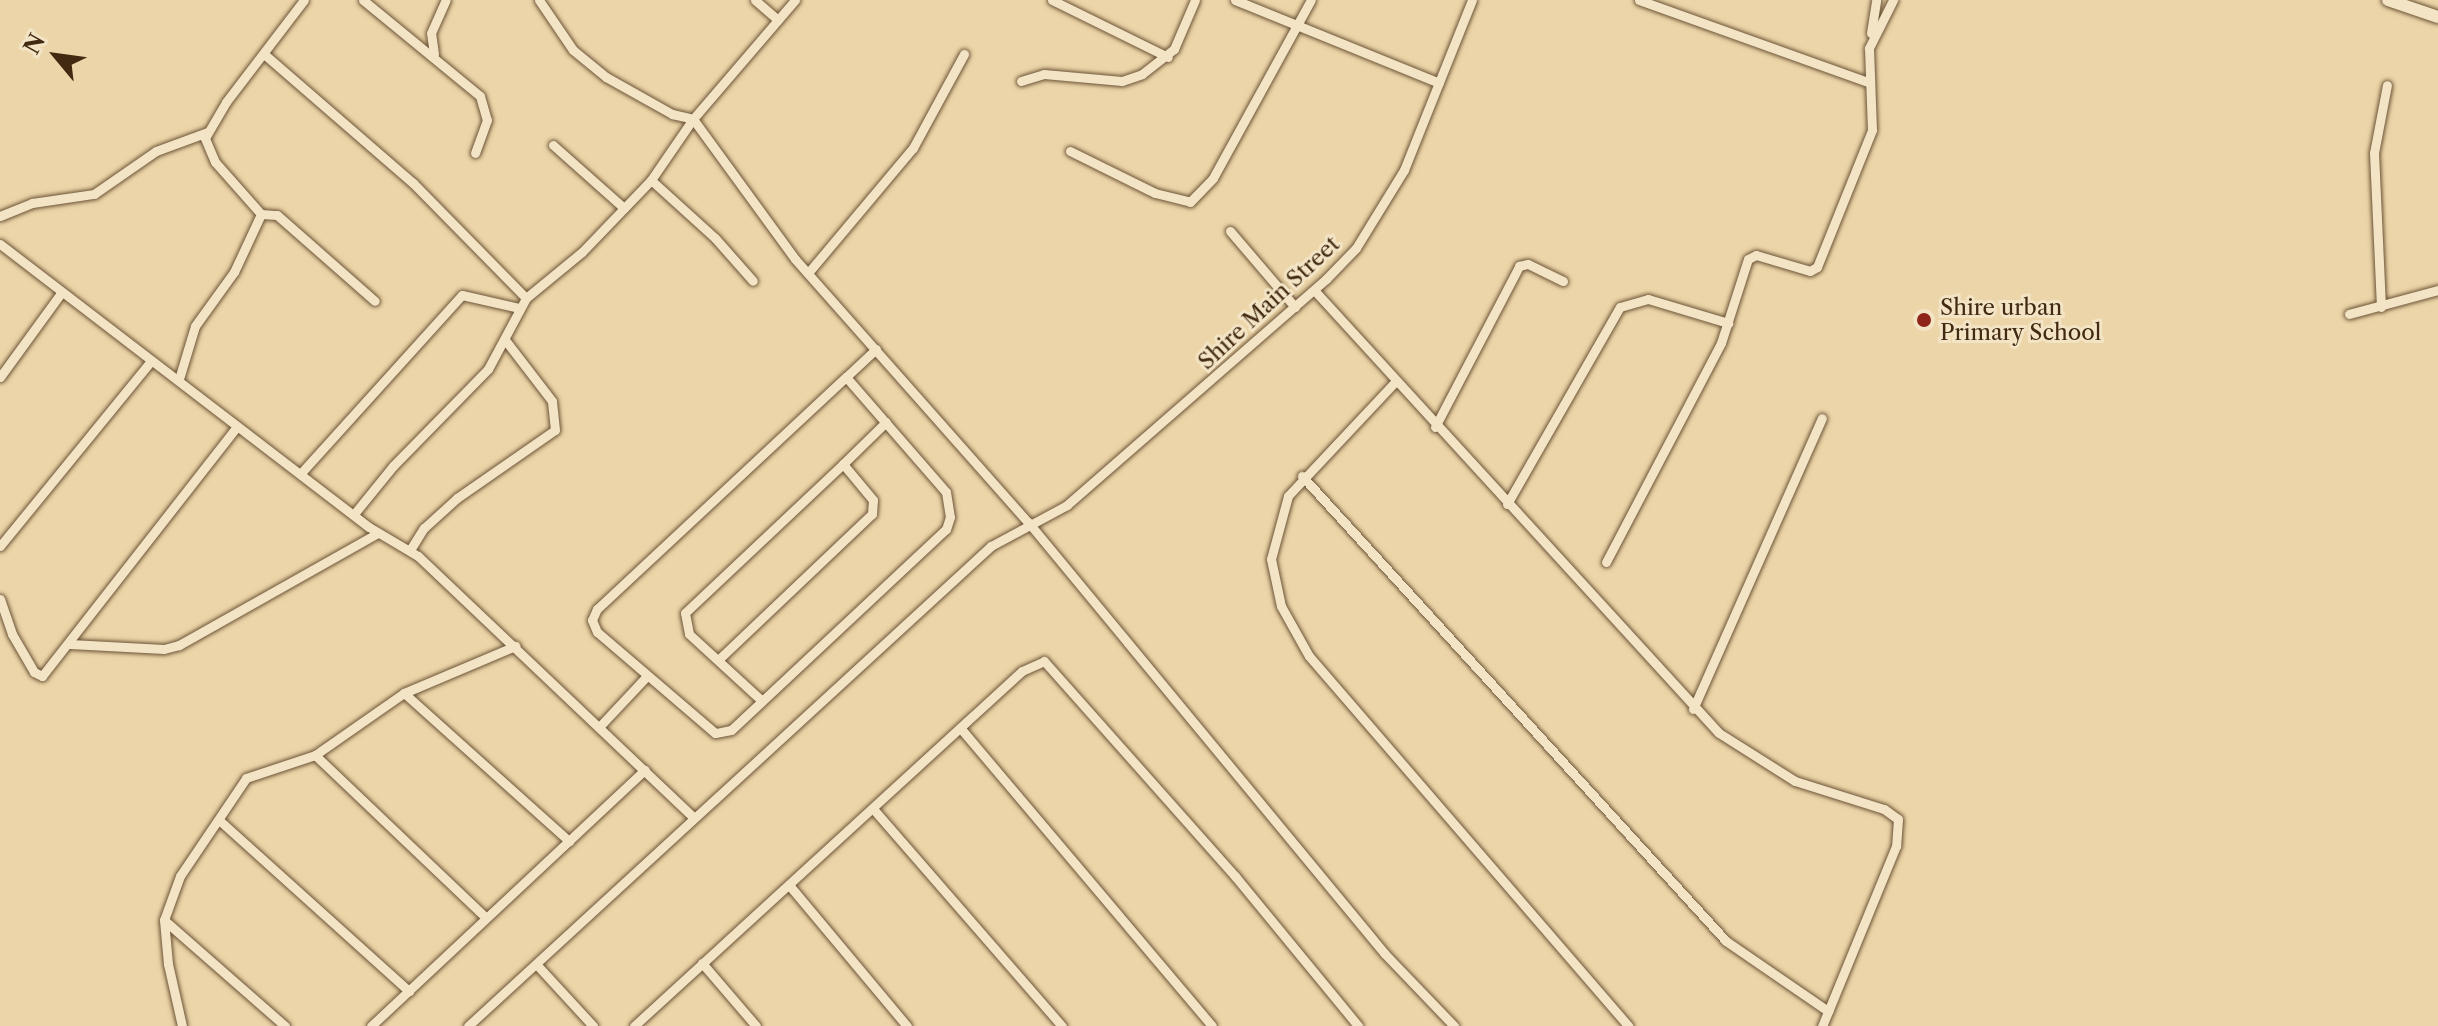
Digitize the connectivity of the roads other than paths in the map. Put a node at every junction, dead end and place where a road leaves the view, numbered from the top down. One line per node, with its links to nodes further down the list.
1 (304, 0): 20 (street)
2 (363, 0): 21 (street)
3 (446, 0): 21 (street)
4 (539, 0): 28 (street)
5 (755, 0): 17 (street)
6 (795, 0): 17 (street)
7 (1052, 0): 23 (street)
8 (1195, 0): 23 (street)
9 (1235, 0): 18 (street)
10 (1311, 0): 18 (street)
11 (1472, 0): 26 (street, Shire Main Street)
12 (1639, 0): 25 (street)
13 (1876, 0): 19 (street)
14 (1893, 0): 19 (street)
15 (2388, 0): 16 (main road)
16 (2438, 17)
17 (778, 20): 28 (street)
18 (1297, 29): 26 (street); 31 (street)
19 (1869, 48): 25 (street)
20 (264, 54): 29 (street); 45 (street)
21 (434, 54): 32 (street)
22 (964, 54): 39 (street)
23 (1168, 57): 24 (street)
24 (1021, 81)
25 (1868, 82): 51 (street)
26 (1439, 83): 42 (street, Shire Main Street)
27 (2387, 85): 48 (street)
28 (693, 119): 33 (street); 39 (street)
29 (208, 132): 35 (street); 36 (street)
30 (553, 145): 34 (street)
31 (1070, 151)
32 (475, 153)
33 (651, 180): 34 (street); 40 (street)
34 (624, 208): 45 (street)
35 (261, 214): 46 (street); 57 (street)
36 (0, 216)
37 (1230, 231): 47 (street)
38 (0, 244): 44 (street)
39 (808, 273): 53 (street)
40 (753, 281)
41 (1563, 281): 62 (street)
42 (1314, 290): 47 (street, Shire Main Street); 58 (street)
43 (2438, 290): 48 (street)
44 (61, 293): 54 (street); 55 (street)
45 (526, 298): 49 (street)
46 (375, 301)
47 (1295, 307): 68 (street, Shire Main Street)
48 (2381, 307): 50 (street)
49 (519, 308): 52 (street); 64 (street)
50 (2349, 314)
51 (1728, 323): 66 (street); 72 (street)
52 (506, 341): 67 (street); 71 (street)
53 (876, 349): 56 (street); 68 (street)
54 (151, 361): 57 (street); 70 (street)
55 (0, 377)
56 (846, 377): 60 (street); 77 (street)
57 (179, 379): 61 (street)
58 (1394, 383): 62 (street); 65 (street)
59 (1822, 418): 80 (street)
60 (886, 422): 63 (street); 79 (street)
61 (237, 426): 64 (street); 74 (street)
62 (1435, 427): 66 (street)
63 (843, 464): 76 (street); 76 (street)
64 (301, 473): 67 (street)
65 (1302, 476): 95 (street); 108 (street)
66 (1507, 504): 80 (street)
67 (354, 514): 69 (street)
68 (1028, 522): 86 (street, Shire Main Street); 107 (street)
69 (378, 533): 71 (street); 74 (street)
70 (0, 546)
71 (410, 550): 75 (street)
72 (1606, 562)
73 (0, 599): 74 (street)
74 (70, 644)
75 (515, 646): 78 (street); 81 (street)
76 (718, 660): 79 (street)
77 (646, 677): 79 (street); 81 (street)
78 (404, 693): 83 (street); 88 (street)
79 (762, 701)
80 (1693, 709): 95 (street)
81 (600, 726): 84 (street)
82 (962, 730): 85 (street); 105 (street); 106 (street)
83 (315, 755): 87 (street); 90 (street)
84 (645, 770): 86 (street); 88 (street)
85 (875, 811): 89 (street); 104 (street)
86 (693, 817): 93 (street, Shire Main Street)
87 (219, 820): 91 (street); 94 (street)
88 (569, 841): 90 (street)
89 (789, 885): 92 (street); 103 (street)
90 (485, 917): 94 (street)
91 (164, 920): 96 (street); 97 (street)
92 (702, 963): 101 (street); 102 (street)
93 (537, 965): 99 (street, Shire Main Street); 100 (street)
94 (409, 991): 98 (street)
95 (1828, 1011): 109 (street)
96 (182, 1026)
97 (285, 1026)
98 (371, 1026)
99 (468, 1026)
100 (593, 1026)
101 (634, 1026)
102 (756, 1026)
103 (907, 1026)
104 (1062, 1026)
105 (1212, 1026)
106 (1358, 1026)
107 (1454, 1026)
108 (1628, 1026)
109 (1822, 1026)

